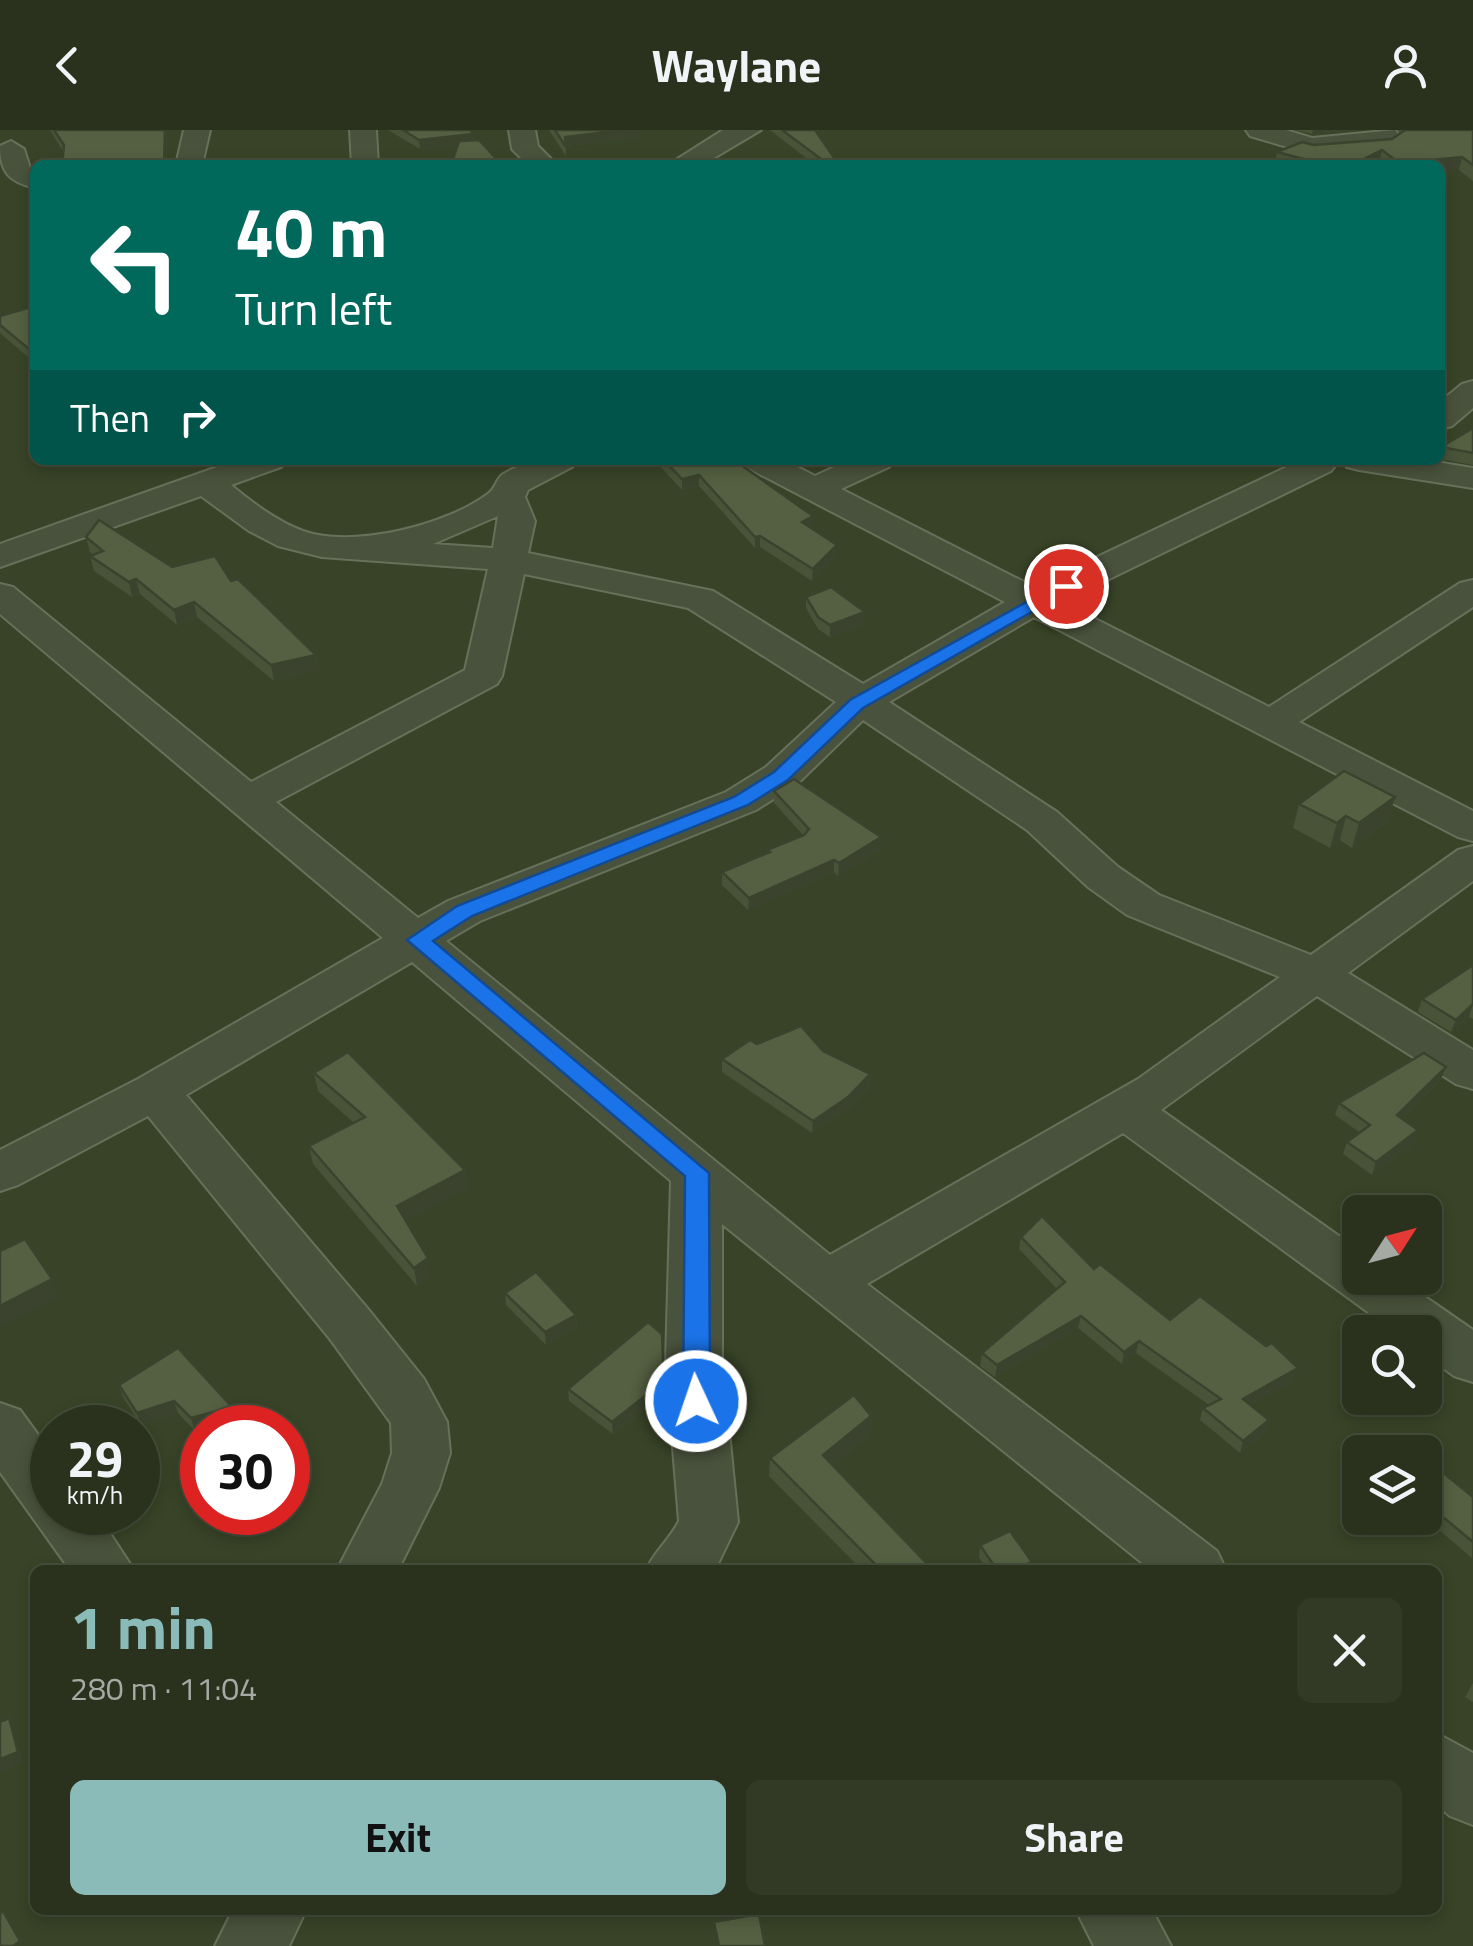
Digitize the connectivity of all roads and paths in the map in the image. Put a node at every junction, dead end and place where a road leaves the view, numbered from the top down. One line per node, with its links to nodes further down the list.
1 (196, 130): 9 (street)
2 (363, 130): 10 (street)
3 (522, 130): 11 (street)
4 (748, 130): 7 (street)
5 (1259, 130): 6 (street)
6 (1380, 130)
7 (716, 134): 12 (street)
8 (12, 144): 13 (street)
9 (190, 160)
10 (364, 160)
11 (538, 160)
12 (692, 160)
13 (30, 178)
14 (255, 465): 21 (street)
15 (550, 465): 23 (street)
16 (768, 465): 22 (street)
17 (866, 465): 22 (street)
18 (1326, 465): 29 (street)
19 (1367, 465): 20 (street)
20 (1473, 478)
21 (206, 483): 24 (street); 25 (street)
22 (814, 489): 29 (street)
23 (508, 497): 24 (street); 26 (street)
24 (371, 550): 26 (street)
25 (0, 556)
26 (506, 560): 30 (street); 32 (street)
27 (1473, 591): 31 (street)
28 (0, 594): 32 (street)
29 (1032, 602): 30 (street); 31 (street)
30 (862, 701): 35 (street); 36 (street)
31 (1270, 724): 33 (street)
32 (248, 800): 35 (street)
33 (1473, 828)
34 (1473, 860): 36 (street)
35 (418, 940): 38 (street); 41 (street)
36 (1313, 973): 37 (street); 39 (street)
37 (1473, 1072)
38 (155, 1091): 40 (street); 48 (street)
39 (1124, 1109): 42 (street); 43 (street)
40 (0, 1172)
41 (697, 1173): 42 (street); 49 (street)
42 (827, 1282): 50 (street)
43 (1473, 1360)
44 (0, 1427): 45 (street)
45 (30, 1469)
46 (79, 1535): 47 (street)
47 (100, 1565)
48 (370, 1565)
49 (681, 1565)
50 (1190, 1565)
51 (1442, 1768): 52 (street)
52 (1473, 1794)
53 (269, 1915): 55 (street)
54 (1114, 1915): 56 (street)
55 (250, 1946)
56 (1136, 1946)

